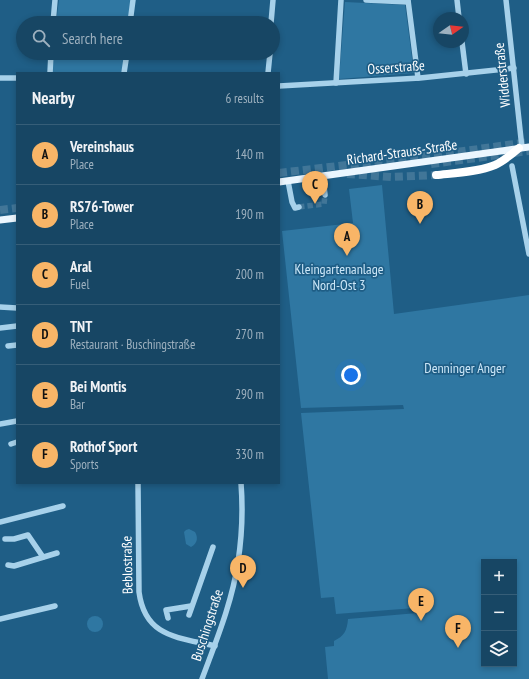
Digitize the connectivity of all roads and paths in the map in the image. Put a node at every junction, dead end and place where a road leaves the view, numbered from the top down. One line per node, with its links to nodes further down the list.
1 (56, 0): 10 (street)
2 (133, 0): 11 (street)
3 (273, 0): 12 (street)
4 (341, 0): 25 (street)
5 (366, 0): 8 (street)
6 (456, 0): 9 (street)
7 (506, 0): 17 (street, Widderstraße)
8 (408, 1): 24 (street)
9 (458, 12)
10 (54, 16)
11 (131, 16)
12 (272, 16)
13 (463, 48): 21 (street)
14 (51, 60): 18 (street)
15 (126, 60): 19 (street)
16 (269, 60): 20 (street)
17 (514, 68): 21 (street, Osserstraße); 27 (street, Widderstraße)
18 (50, 72)
19 (124, 72)
20 (268, 72)
21 (466, 74): 24 (street, Osserstraße)
22 (0, 78): 23 (street)
23 (16, 78)
24 (418, 78): 25 (street, Osserstraße)
25 (336, 83): 26 (street, Osserstraße)
26 (280, 86)
27 (523, 147): 29 (highway); 30 (main road, Richard-Strauss-Straße)
28 (512, 166): 37 (street)
29 (436, 175)
30 (323, 176): 31 (main road, Richard-Strauss-Straße); 33 (street)
31 (288, 181): 32 (main road, Richard-Strauss-Straße); 34 (street)
32 (280, 182)
33 (325, 195)
34 (299, 207)
35 (16, 218): 36 (main road)
36 (0, 220)
37 (529, 254)
38 (0, 307): 39 (street)
39 (16, 308)
40 (16, 326): 41 (street)
41 (0, 328)
42 (16, 345): 43 (street)
43 (8, 346)
44 (16, 421): 45 (street)
45 (0, 424)
46 (138, 484): 60 (street, Beblostraße)
47 (241, 484): 60 (street, Buschingstraße)
48 (63, 506): 49 (street)
49 (0, 522)
50 (5, 539): 53 (street)
51 (213, 547): 56 (street)
52 (56, 553): 53 (street)
53 (43, 557): 54 (street)
54 (8, 565)
55 (55, 606): 59 (street)
56 (192, 606): 57 (street); 58 (street)
57 (188, 615)
58 (168, 618)
59 (0, 619)
60 (215, 646): 61 (street, Buschingstraße)
61 (202, 679)

